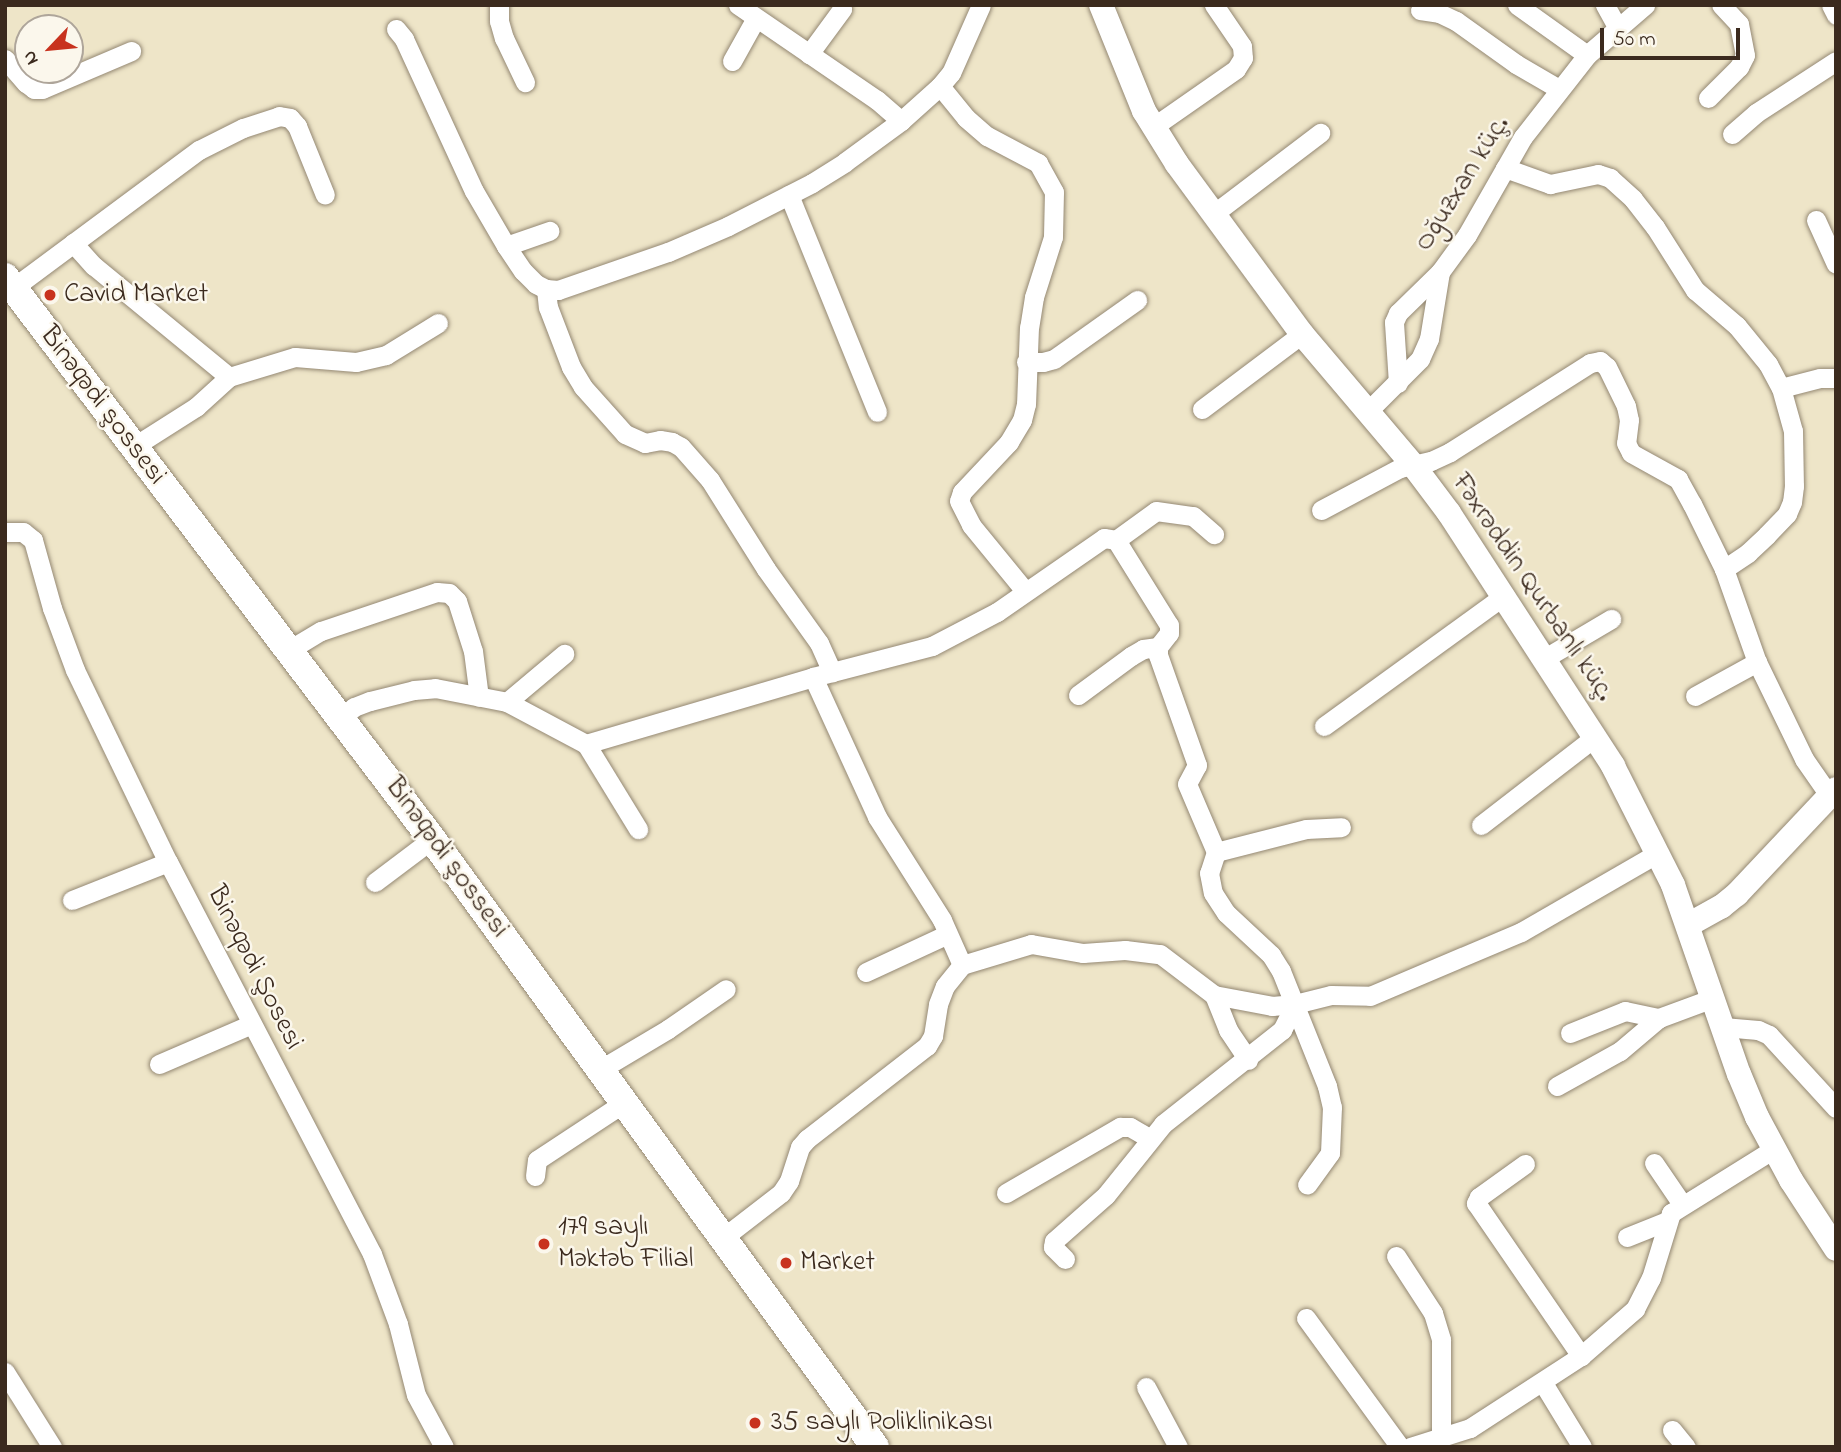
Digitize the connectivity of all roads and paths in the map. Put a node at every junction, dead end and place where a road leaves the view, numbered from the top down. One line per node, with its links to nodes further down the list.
1 (499, 5): 23 (street)
2 (738, 5): 14 (street)
3 (981, 5): 24 (street)
4 (1101, 5): 28 (street, Fəxrəddin Qurbanlı küç.)
5 (1214, 5): 28 (street)
6 (1517, 5): 19 (street)
7 (1605, 5): 15 (street)
8 (1646, 5): 15 (street, Oğuzxan küç.)
9 (1721, 5): 26 (street)
10 (1831, 5): 13 (street)
11 (842, 9): 18 (street)
12 (1420, 10): 25 (street)
13 (1836, 15)
14 (756, 18): 18 (street); 21 (street)
15 (1617, 27): 19 (street, Oğuzxan küç.)
16 (396, 29): 38 (street)
17 (131, 51): 20 (street)
18 (808, 54): 27 (street)
19 (1587, 55): 25 (street, Oğuzxan küç.)
20 (5, 60)
21 (732, 61)
22 (1834, 67): 30 (street)
23 (526, 82)
24 (940, 86): 27 (street); 46 (street)
25 (1559, 89): 31 (street, Oğuzxan küç.)
26 (1708, 98)
27 (901, 121): 33 (street)
28 (1153, 127): 34 (street, Fəxrəddin Qurbanlı küç.)
29 (1321, 133): 34 (street)
30 (1732, 134)
31 (1505, 168): 40 (street, Oğuzxan küç.); 50 (street)
32 (325, 195): 37 (street)
33 (789, 195): 42 (street); 52 (street)
34 (1212, 215): 45 (street, Fəxrəddin Qurbanlı küç.)
35 (1816, 220): 39 (street)
36 (549, 231): 38 (street)
37 (73, 243): 41 (street); 47 (street)
38 (506, 246): 42 (street)
39 (1836, 264)
40 (1440, 272): 49 (street, Oğuzxan küç.); 49 (street)
41 (9, 283): 54 (main road, Binəqədi şossesi)
42 (546, 289): 69 (street)
43 (1137, 300): 46 (street)
44 (438, 323): 47 (street)
45 (1302, 334): 51 (street); 53 (street, Fəxrəddin Qurbanlı küç.)
46 (1026, 362): 61 (street)
47 (229, 377): 54 (street)
48 (1836, 379): 50 (street)
49 (1398, 383): 53 (street, Oğuzxan küç.)
50 (1781, 388): 60 (street)
51 (1202, 409)
52 (877, 412)
53 (1367, 412): 55 (street, Fəxrəddin Qurbanlı küç.)
54 (133, 447): 65 (main road, Binəqədi şossesi)
55 (1413, 465): 56 (street); 60 (street); 62 (street, Fəxrəddin Qurbanlı küç.)
56 (1321, 510)
57 (5, 532): 85 (street, Binəqədi Şosesi)
58 (1214, 534): 59 (street)
59 (1116, 540): 61 (street); 64 (street)
60 (1724, 569): 68 (street)
61 (1026, 591): 69 (street)
62 (1505, 595): 67 (street, Fəxrəddin Qurbanlı küç.); 75 (street)
63 (1611, 619): 67 (street)
64 (1158, 647): 70 (street); 83 (street)
65 (289, 650): 72 (street); 74 (main road, Binəqədi şossesi)
66 (564, 654): 73 (street)
67 (1545, 657): 76 (street, Fəxrəddin Qurbanlı küç.)
68 (1757, 662): 71 (street); 78 (street)
69 (822, 675): 77 (street); 89 (street)
70 (1078, 695)
71 (1695, 695)
72 (479, 697): 73 (street); 74 (street)
73 (507, 702): 77 (street)
74 (342, 718): 82 (main road, Binəqədi şossesi)
75 (1324, 726)
76 (1595, 737): 79 (street); 84 (street, Fəxrəddin Qurbanlı küç.)
77 (586, 744): 81 (street)
78 (1833, 792): 88 (street)
79 (1481, 825)
80 (1341, 827): 83 (street)
81 (638, 829)
82 (432, 839): 86 (street); 102 (main road, Binəqədi şossesi)
83 (1216, 852): 95 (street)
84 (1658, 853): 88 (street, Fəxrəddin Qurbanlı küç.); 95 (street)
85 (168, 862): 87 (street); 97 (street, Binəqədi Şosesi)
86 (375, 882)
87 (72, 900)
88 (1688, 925): 94 (street, Fəxrəddin Qurbanlı küç.)
89 (948, 934): 90 (street); 91 (street)
90 (962, 965): 93 (street); 115 (street)
91 (866, 972)
92 (726, 989): 102 (street)
93 (1214, 995): 95 (street); 100 (street)
94 (1713, 998): 96 (street); 98 (street, Fəxrəddin Qurbanlı küç.)
95 (1295, 1004): 100 (street); 111 (street)
96 (1660, 1018): 99 (street); 103 (street)
97 (252, 1024): 101 (street); 128 (street, Binəqədi Şosesi)
98 (1724, 1027): 105 (street); 107 (street, Fəxrəddin Qurbanlı küç.)
99 (1570, 1033)
100 (1248, 1060): 106 (street)
101 (159, 1064)
102 (601, 1069): 104 (main road, Binəqədi şossesi)
103 (1557, 1086)
104 (625, 1102): 110 (street); 115 (main road, Binəqədi şossesi)
105 (1836, 1108)
106 (1149, 1138): 112 (street); 119 (street)
107 (1774, 1149): 113 (street); 117 (street, Fəxrəddin Qurbanlı küç.)
108 (1654, 1163): 113 (street)
109 (1525, 1164): 121 (street)
110 (536, 1176)
111 (1307, 1185)
112 (1006, 1193)
113 (1682, 1204): 114 (street)
114 (1667, 1221): 116 (street); 121 (street)
115 (724, 1237): 129 (main road, Binəqədi şossesi)
116 (1627, 1237)
117 (1836, 1249)
118 (1396, 1256): 126 (street)
119 (1065, 1259)
120 (1306, 1318): 131 (street)
121 (1581, 1356): 122 (street)
122 (1543, 1383): 126 (street); 133 (street)
123 (7, 1384): 127 (street)
124 (1146, 1387): 130 (street)
125 (1672, 1430): 134 (street)
126 (1441, 1435): 132 (street)
127 (52, 1447)
128 (444, 1447)
129 (875, 1447)
130 (1178, 1447)
131 (1400, 1447)
132 (1410, 1447)
133 (1582, 1447)
134 (1686, 1447)

